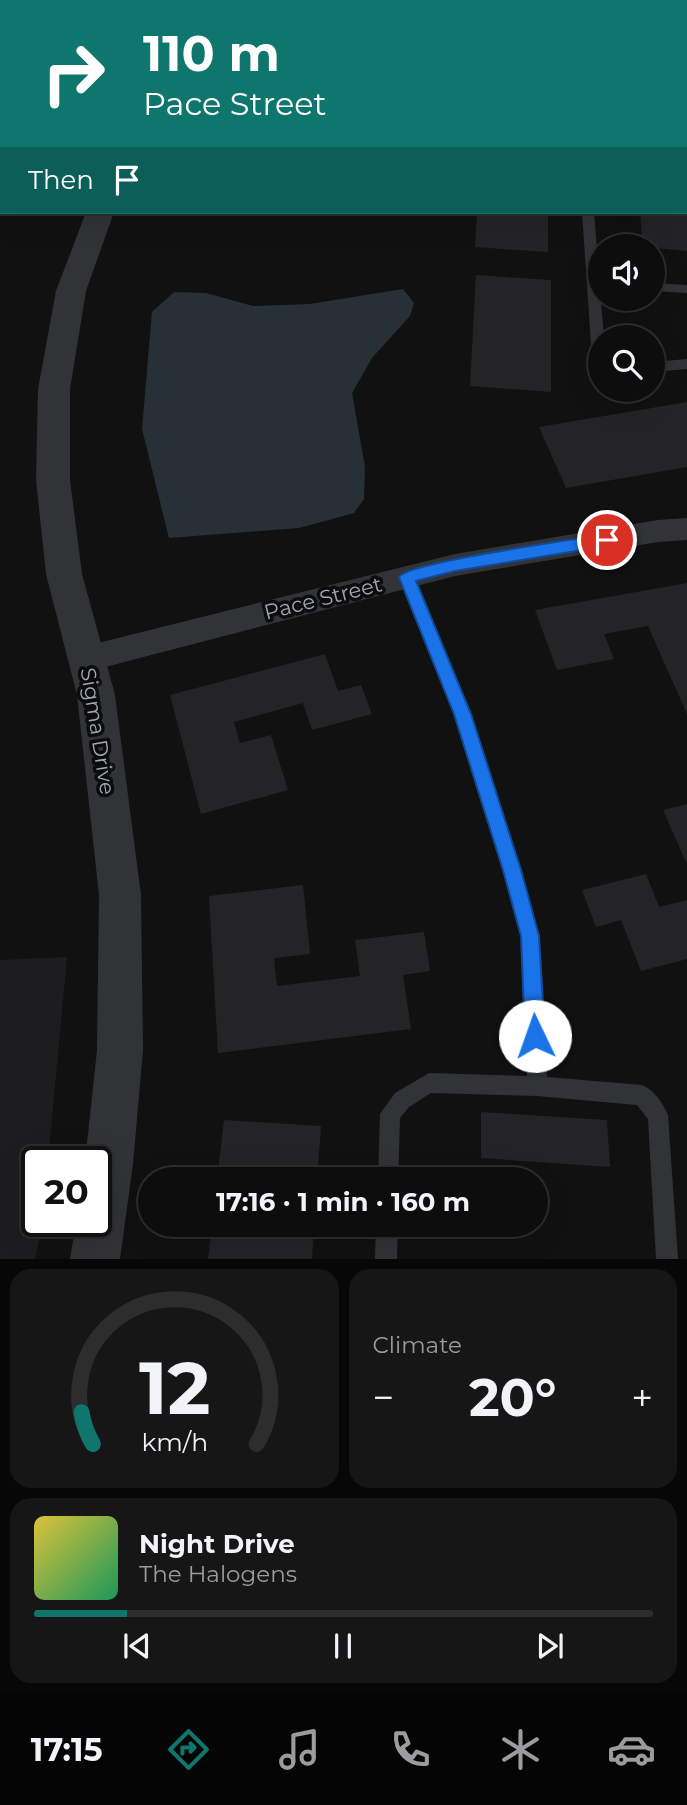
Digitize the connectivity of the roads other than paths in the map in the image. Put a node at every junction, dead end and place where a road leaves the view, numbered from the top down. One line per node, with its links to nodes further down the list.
1 (99, 214): 10 (street, Sigma Drive)
2 (588, 214): 3 (lane)
3 (590, 234)
4 (665, 288): 5 (lane)
5 (687, 289)
6 (687, 364): 7 (lane)
7 (665, 367)
8 (687, 529): 9 (street, Pace Street)
9 (406, 577): 10 (street, Pace Street); 11 (lane)
10 (86, 659): 14 (street, Sigma Drive)
11 (537, 1086): 12 (lane); 16 (lane)
12 (388, 1167)
13 (387, 1237): 15 (lane)
14 (95, 1259)
15 (386, 1259)
16 (667, 1259)

